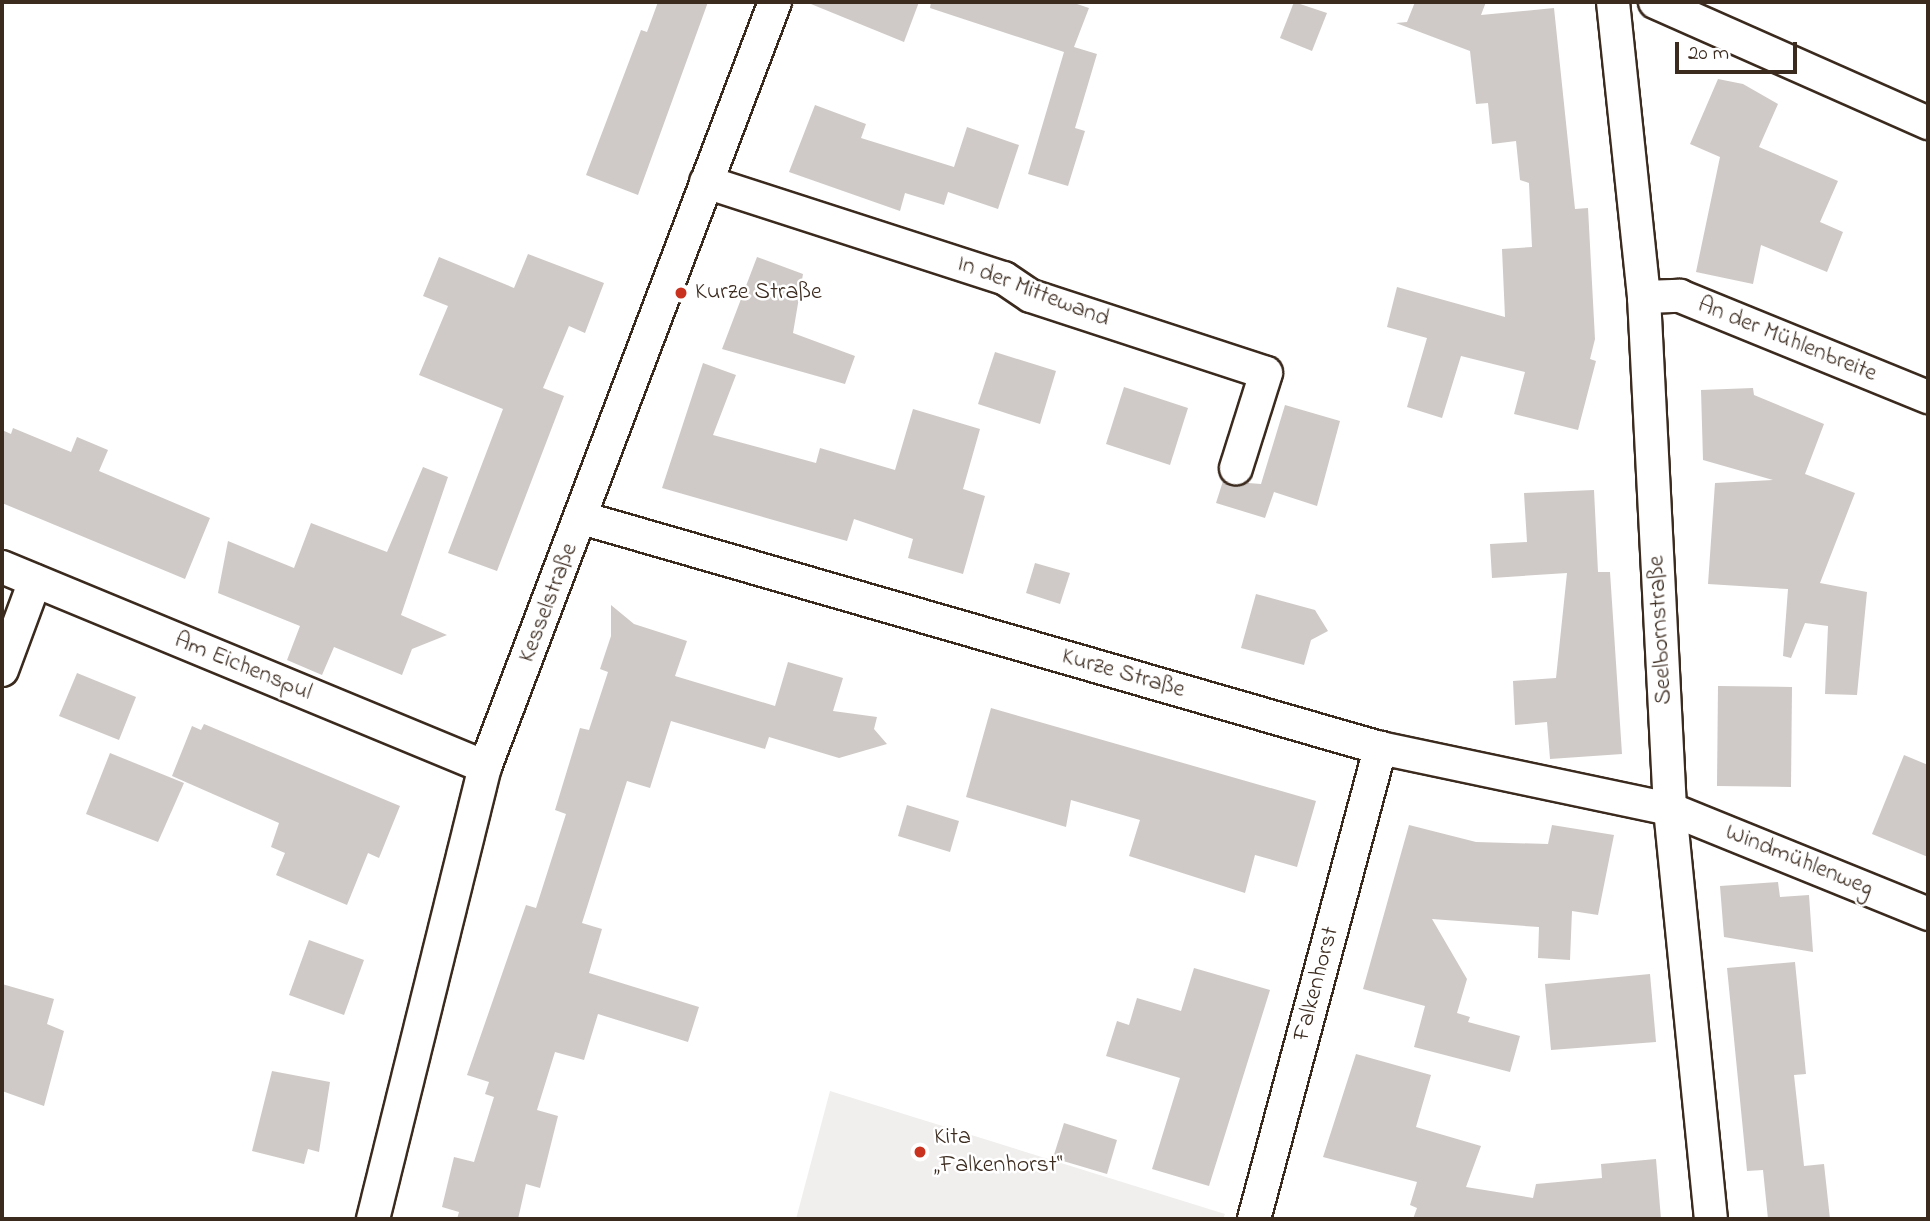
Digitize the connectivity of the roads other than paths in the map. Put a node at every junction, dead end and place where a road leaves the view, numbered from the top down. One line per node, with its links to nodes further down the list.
1 (775, 2): 5 (street, Kesselstraße)
2 (1613, 2): 6 (street, Seelbornstraße)
3 (1655, 2): 4 (street)
4 (1928, 123)
5 (706, 182): 8 (street, In der Mittewand); 9 (street, Kesselstraße)
6 (1644, 297): 7 (street, An der Mühlenbreite); 15 (street, Seelbornstraße)
7 (1928, 397)
8 (1236, 468)
9 (582, 518): 13 (street, Kurze Straße); 14 (street, Kesselstraße)
10 (2, 568): 11 (street, Am Eichenspul)
11 (35, 581): 12 (street); 14 (street, Am Eichenspul)
12 (2, 670)
13 (1380, 748): 15 (street, Kurze Straße); 18 (street, Falkenhorst)
14 (485, 768): 17 (street, Kesselstraße)
15 (1670, 809): 16 (street, Windmühlenweg); 19 (street, Seelbornstraße)
16 (1928, 914)
17 (373, 1219)
18 (1254, 1219)
19 (1711, 1219)

